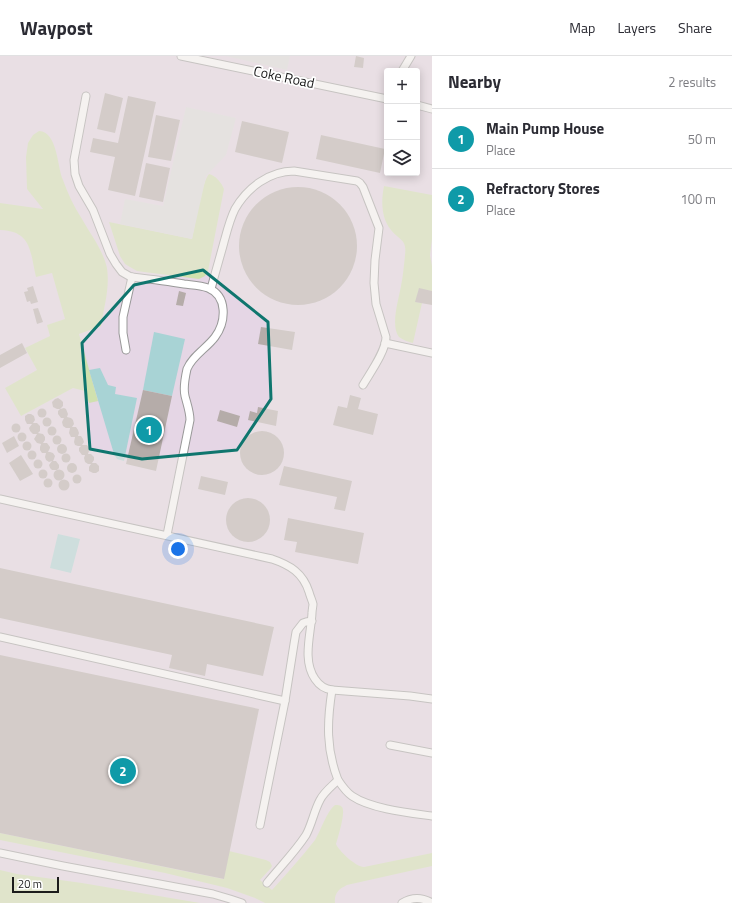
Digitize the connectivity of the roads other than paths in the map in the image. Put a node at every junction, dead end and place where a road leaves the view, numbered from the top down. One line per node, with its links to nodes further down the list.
1 (181, 56): 5 (lane, Coke Road)
2 (411, 56): 3 (lane)
3 (404, 68)
4 (86, 96): 8 (lane)
5 (384, 98)
6 (420, 106): 7 (lane)
7 (432, 109)
8 (132, 277): 9 (lane); 11 (lane)
9 (211, 289): 10 (lane); 15 (lane)
10 (385, 343): 12 (lane); 13 (lane)
11 (126, 350)
12 (432, 353)
13 (363, 385)
14 (0, 499): 15 (lane)
15 (167, 535): 16 (lane)
16 (312, 621): 18 (lane); 20 (lane)
17 (0, 637): 20 (lane)
18 (332, 690): 19 (lane); 23 (lane)
19 (432, 699)
20 (285, 701): 25 (lane)
21 (390, 745): 22 (lane)
22 (432, 752)
23 (338, 780): 24 (lane); 27 (lane)
24 (432, 816)
25 (260, 825)
26 (0, 853): 28 (lane)
27 (267, 883)
28 (242, 903)
29 (402, 903): 30 (lane)
30 (432, 903)

